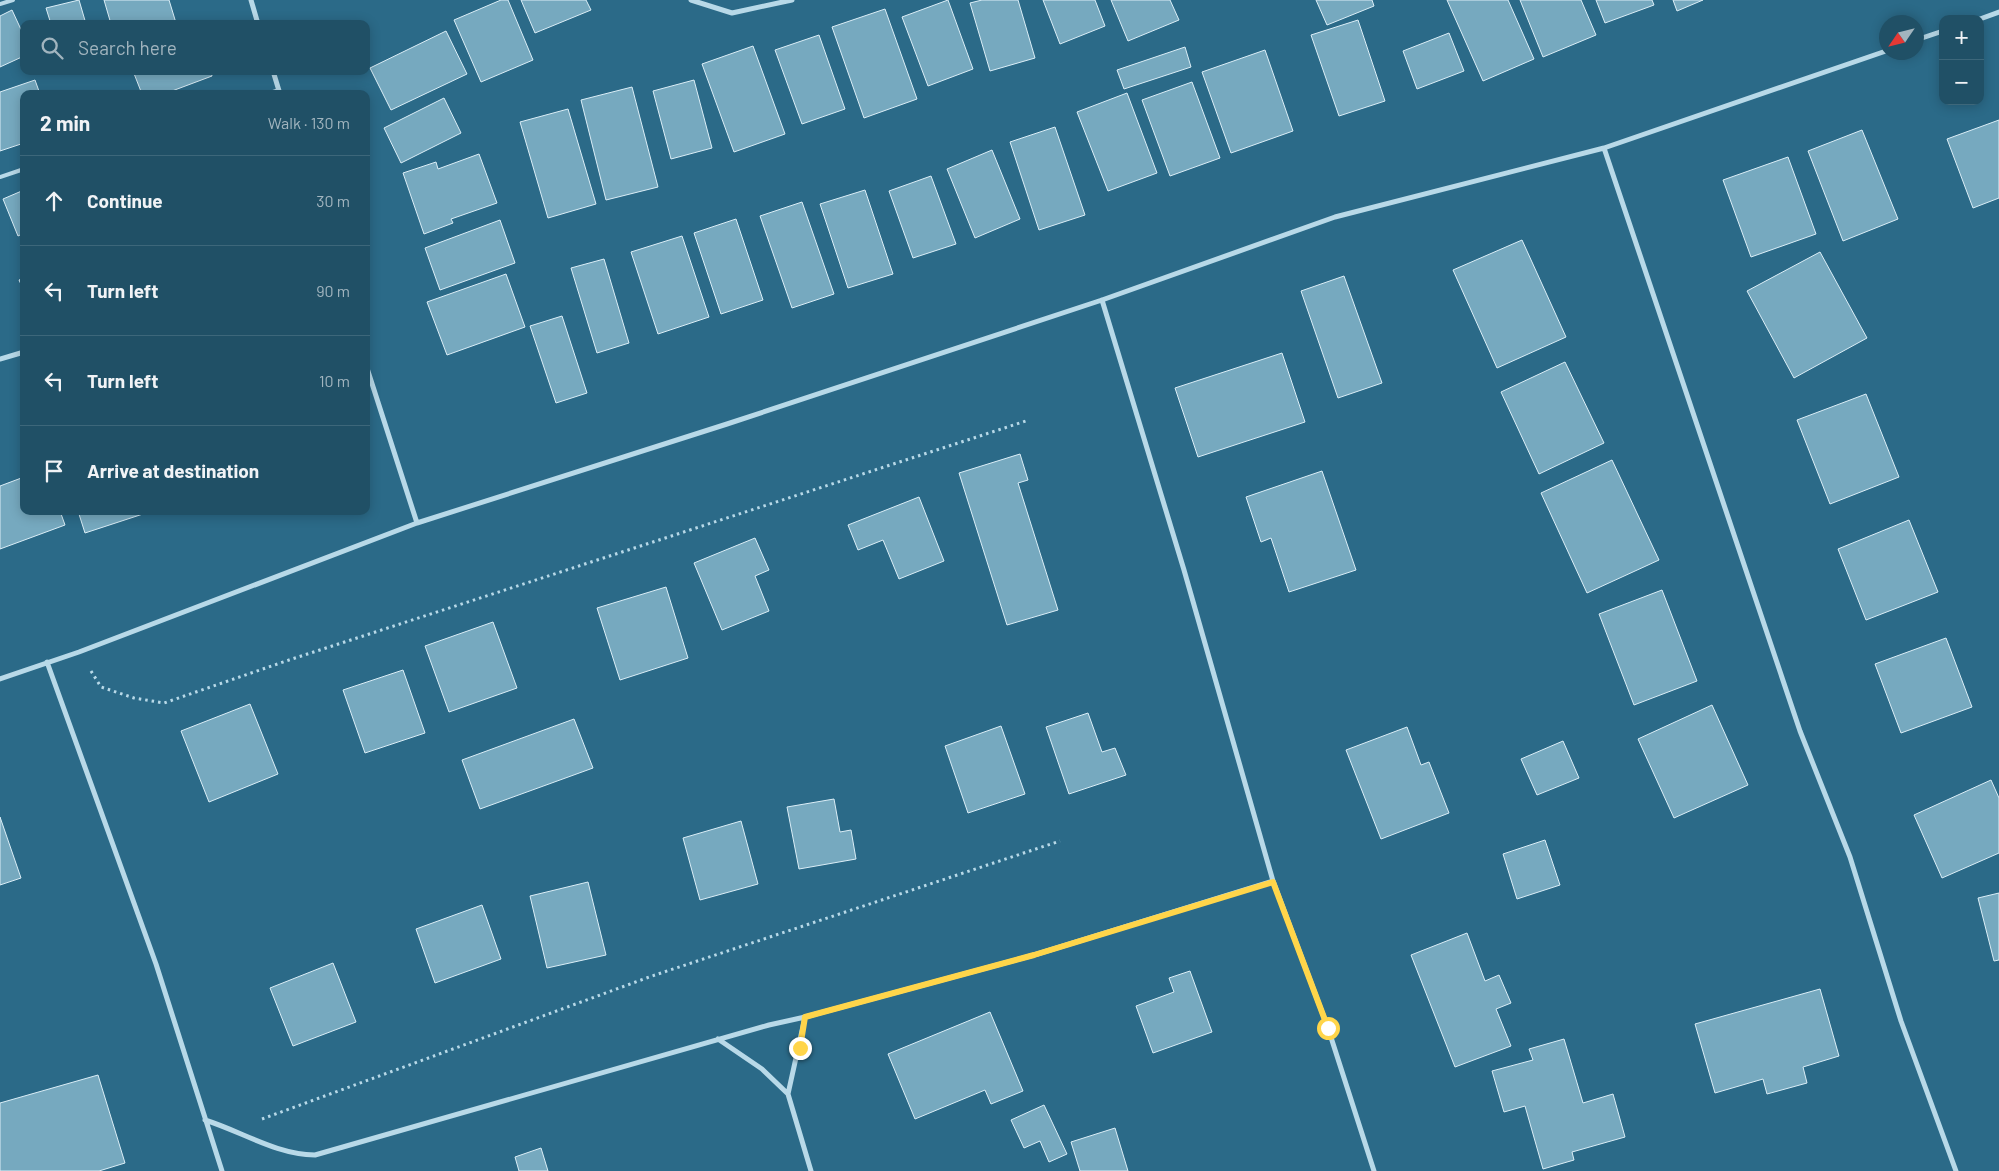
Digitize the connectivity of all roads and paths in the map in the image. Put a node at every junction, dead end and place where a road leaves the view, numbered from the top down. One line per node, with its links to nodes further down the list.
1 (13, 0): 5 (lane)
2 (251, 0): 8 (street)
3 (691, 0): 4 (street)
4 (792, 0)
5 (0, 4)
6 (1999, 12): 7 (street)
7 (1984, 18)
8 (257, 20)
9 (1939, 32): 10 (street)
10 (1924, 37)
11 (1879, 53): 14 (street)
12 (274, 75): 13 (street)
13 (278, 90)
14 (1604, 148): 17 (street); 36 (street)
15 (20, 170): 16 (lane)
16 (0, 176)
17 (1102, 300): 22 (street); 27 (street)
18 (20, 353): 19 (street)
19 (0, 359)
20 (370, 377): 22 (street)
21 (1026, 421): 23 (path)
22 (418, 523): 23 (street)
23 (79, 652): 24 (street)
24 (47, 662): 25 (street); 31 (street)
25 (0, 679)
26 (1060, 841): 32 (path)
27 (1273, 882): 28 (street); 35 (street)
28 (805, 1017): 29 (street); 30 (street)
29 (718, 1039): 30 (street); 32 (street)
30 (788, 1094): 34 (street)
31 (205, 1120): 32 (street); 33 (street)
32 (233, 1129)
33 (222, 1171)
34 (811, 1171)
35 (1374, 1171)
36 (1956, 1171)

